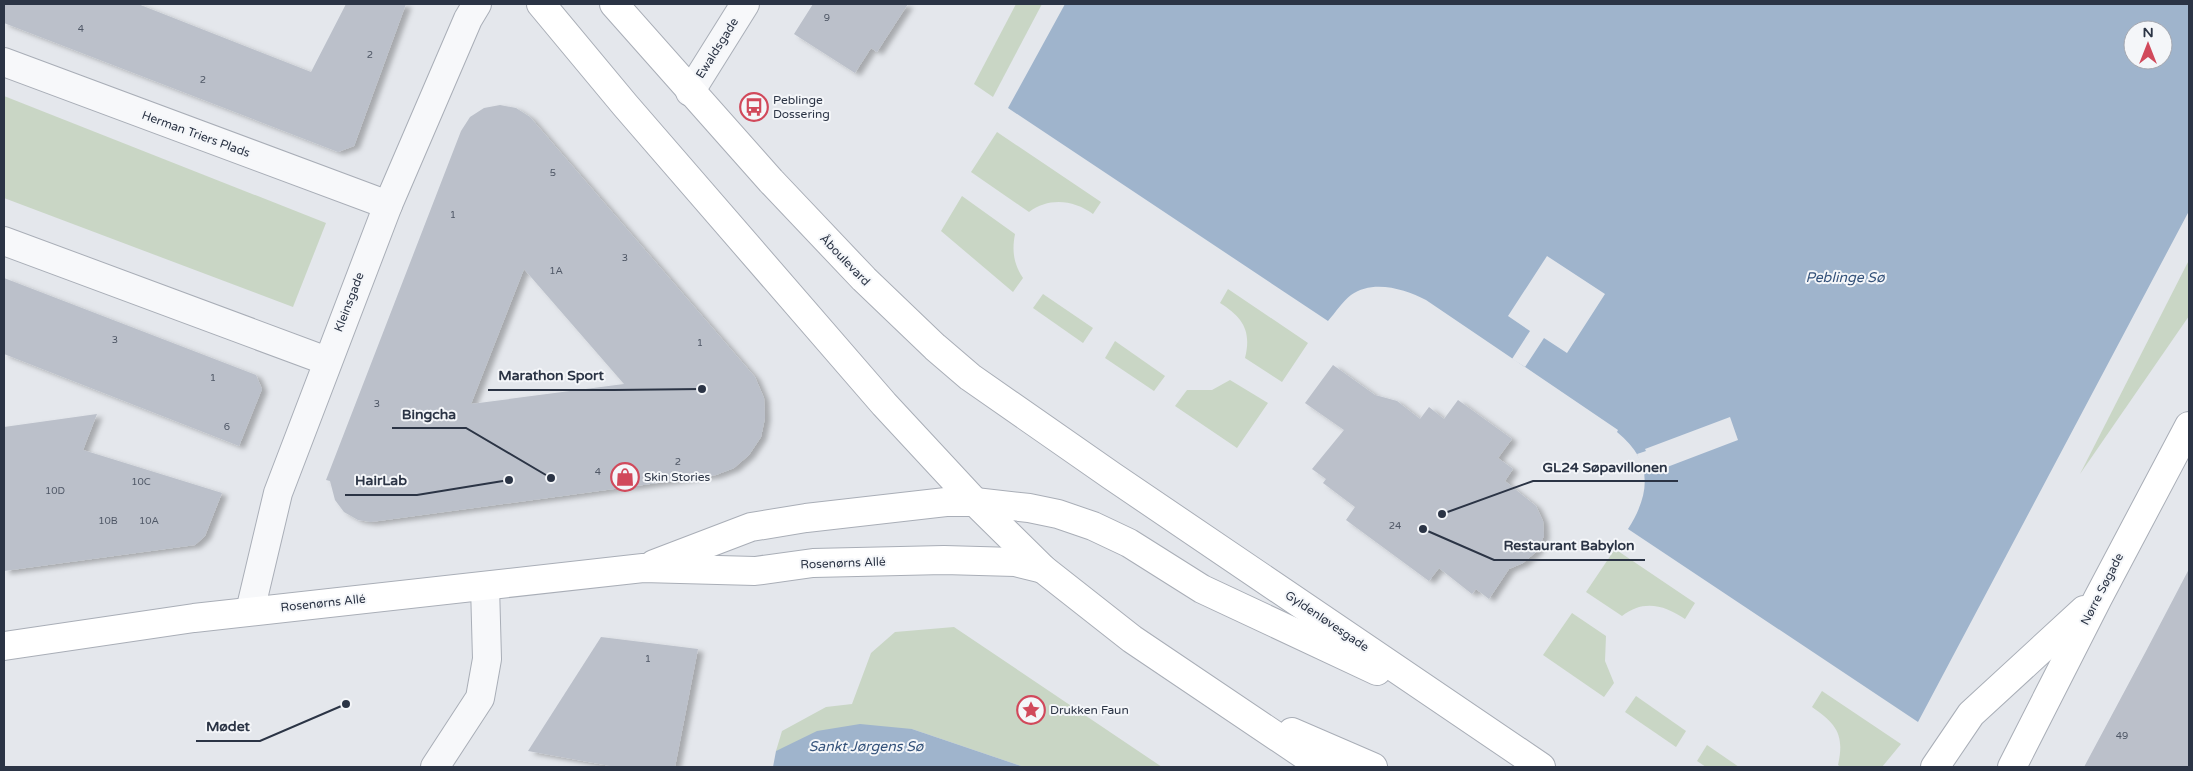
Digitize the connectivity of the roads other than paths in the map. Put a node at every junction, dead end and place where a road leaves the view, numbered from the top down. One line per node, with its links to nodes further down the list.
1 (477, 4): 7 (street, Kleinsgade)
2 (541, 4): 12 (street)
3 (614, 4): 6 (street, Åboulevard)
4 (745, 4): 6 (street, Ewaldsgade)
5 (4, 62): 7 (street, Herman Triers Plads)
6 (690, 92): 11 (street, Åboulevard)
7 (388, 205): 9 (street, Kleinsgade)
8 (4, 241): 9 (street)
9 (327, 361): 17 (street, Kleinsgade)
10 (2186, 439): 16 (street, Nørre Søgade)
11 (1112, 476): 20 (street, Gyldenløvesgade)
12 (975, 502): 13 (street, Rosenørns Allé); 14 (street); 20 (street, Rosenørns Allé)
13 (643, 568): 14 (street, Rosenørns Allé); 15 (street, Rosenørns Allé)
14 (1043, 569): 19 (street)
15 (485, 586): 17 (street, Rosenørns Allé); 22 (street)
16 (2098, 598): 21 (street, Nørre Søgade); 26 (street)
17 (250, 611): 18 (street, Rosenørns Allé)
18 (4, 646)
19 (1227, 703): 23 (street); 24 (street)
20 (1456, 708): 25 (street, Gyldenløvesgade)
21 (2012, 763)
22 (435, 767)
23 (1322, 767)
24 (1373, 767)
25 (1541, 767)
26 (1935, 767)

